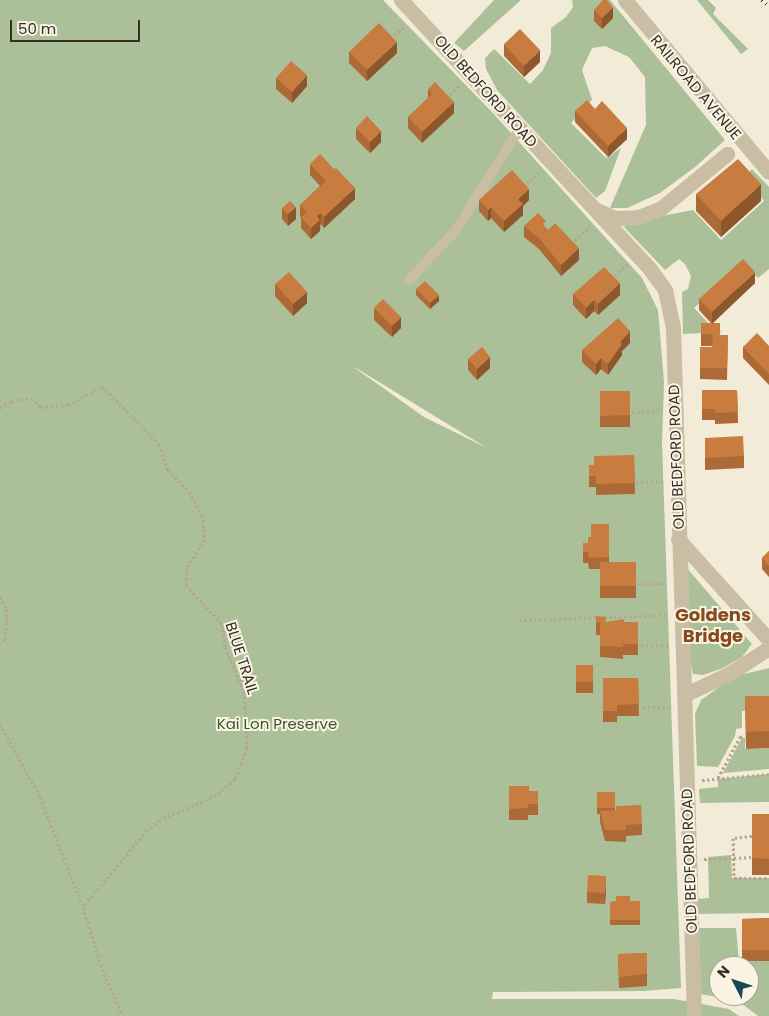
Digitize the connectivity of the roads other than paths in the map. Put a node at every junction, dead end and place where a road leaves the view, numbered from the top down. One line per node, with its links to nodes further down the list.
1 (401, 0): 3 (street, OLD BEDFORD ROAD)
2 (625, 0): 5 (street, RAILROAD AVENUE)
3 (520, 128): 6 (street, OLD BEDFORD ROAD); 7 (lane)
4 (727, 154): 6 (street)
5 (769, 172)
6 (589, 206): 8 (street, OLD BEDFORD ROAD)
7 (410, 279)
8 (678, 539): 9 (street); 11 (street, OLD BEDFORD ROAD)
9 (769, 640)
10 (769, 648): 11 (street)
11 (685, 701): 12 (street, OLD BEDFORD ROAD)
12 (694, 1016)

